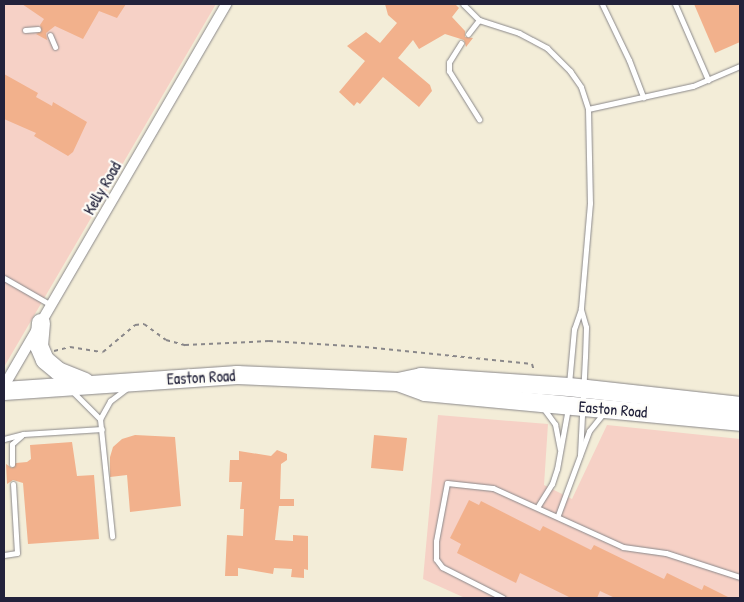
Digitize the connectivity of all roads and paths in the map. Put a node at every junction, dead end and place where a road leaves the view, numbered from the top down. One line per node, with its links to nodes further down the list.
1 (226, 4): 18 (street, Kelly Road)
2 (463, 4): 5 (lane)
3 (602, 4): 14 (lane)
4 (675, 4): 13 (lane)
5 (479, 20): 8 (lane); 15 (lane)
6 (38, 29): 7 (lane)
7 (25, 30)
8 (468, 34)
9 (50, 35): 11 (lane)
10 (461, 43): 16 (lane)
11 (55, 48)
12 (740, 66): 13 (lane)
13 (708, 80): 14 (lane)
14 (643, 97): 15 (lane)
15 (588, 109): 19 (lane)
16 (480, 119)
17 (4, 278): 18 (lane)
18 (52, 305): 20 (street, Kelly Road)
19 (581, 309): 29 (lane); 29 (lane)
20 (41, 323): 25 (highway); 26 (street, Kelly Road)
21 (48, 354): 22 (path)
22 (534, 371)
23 (136, 381): 24 (highway, Easton Road); 25 (highway, Easton Road); 33 (lane)
24 (398, 382): 29 (highway, Easton Road); 30 (highway, Easton Road)
25 (95, 384): 27 (highway, Easton Road)
26 (4, 386)
27 (68, 387): 28 (highway, Easton Road); 33 (lane)
28 (4, 391)
29 (575, 397): 30 (highway, Easton Road); 31 (highway, Easton Road); 32 (highway, Easton Road); 38 (lane); 39 (lane)
30 (531, 402): 38 (lane)
31 (740, 406)
32 (606, 409): 34 (highway, Easton Road); 39 (lane)
33 (100, 419): 35 (lane)
34 (740, 422)
35 (102, 430): 36 (lane); 44 (lane)
36 (23, 434): 37 (lane); 40 (lane)
37 (4, 439)
38 (561, 450): 42 (lane)
39 (580, 455): 43 (lane)
40 (12, 464)
41 (13, 484): 45 (lane)
42 (538, 506): 43 (lane); 47 (lane)
43 (558, 515): 46 (lane)
44 (112, 536)
45 (4, 555)
46 (740, 577)
47 (503, 598)

